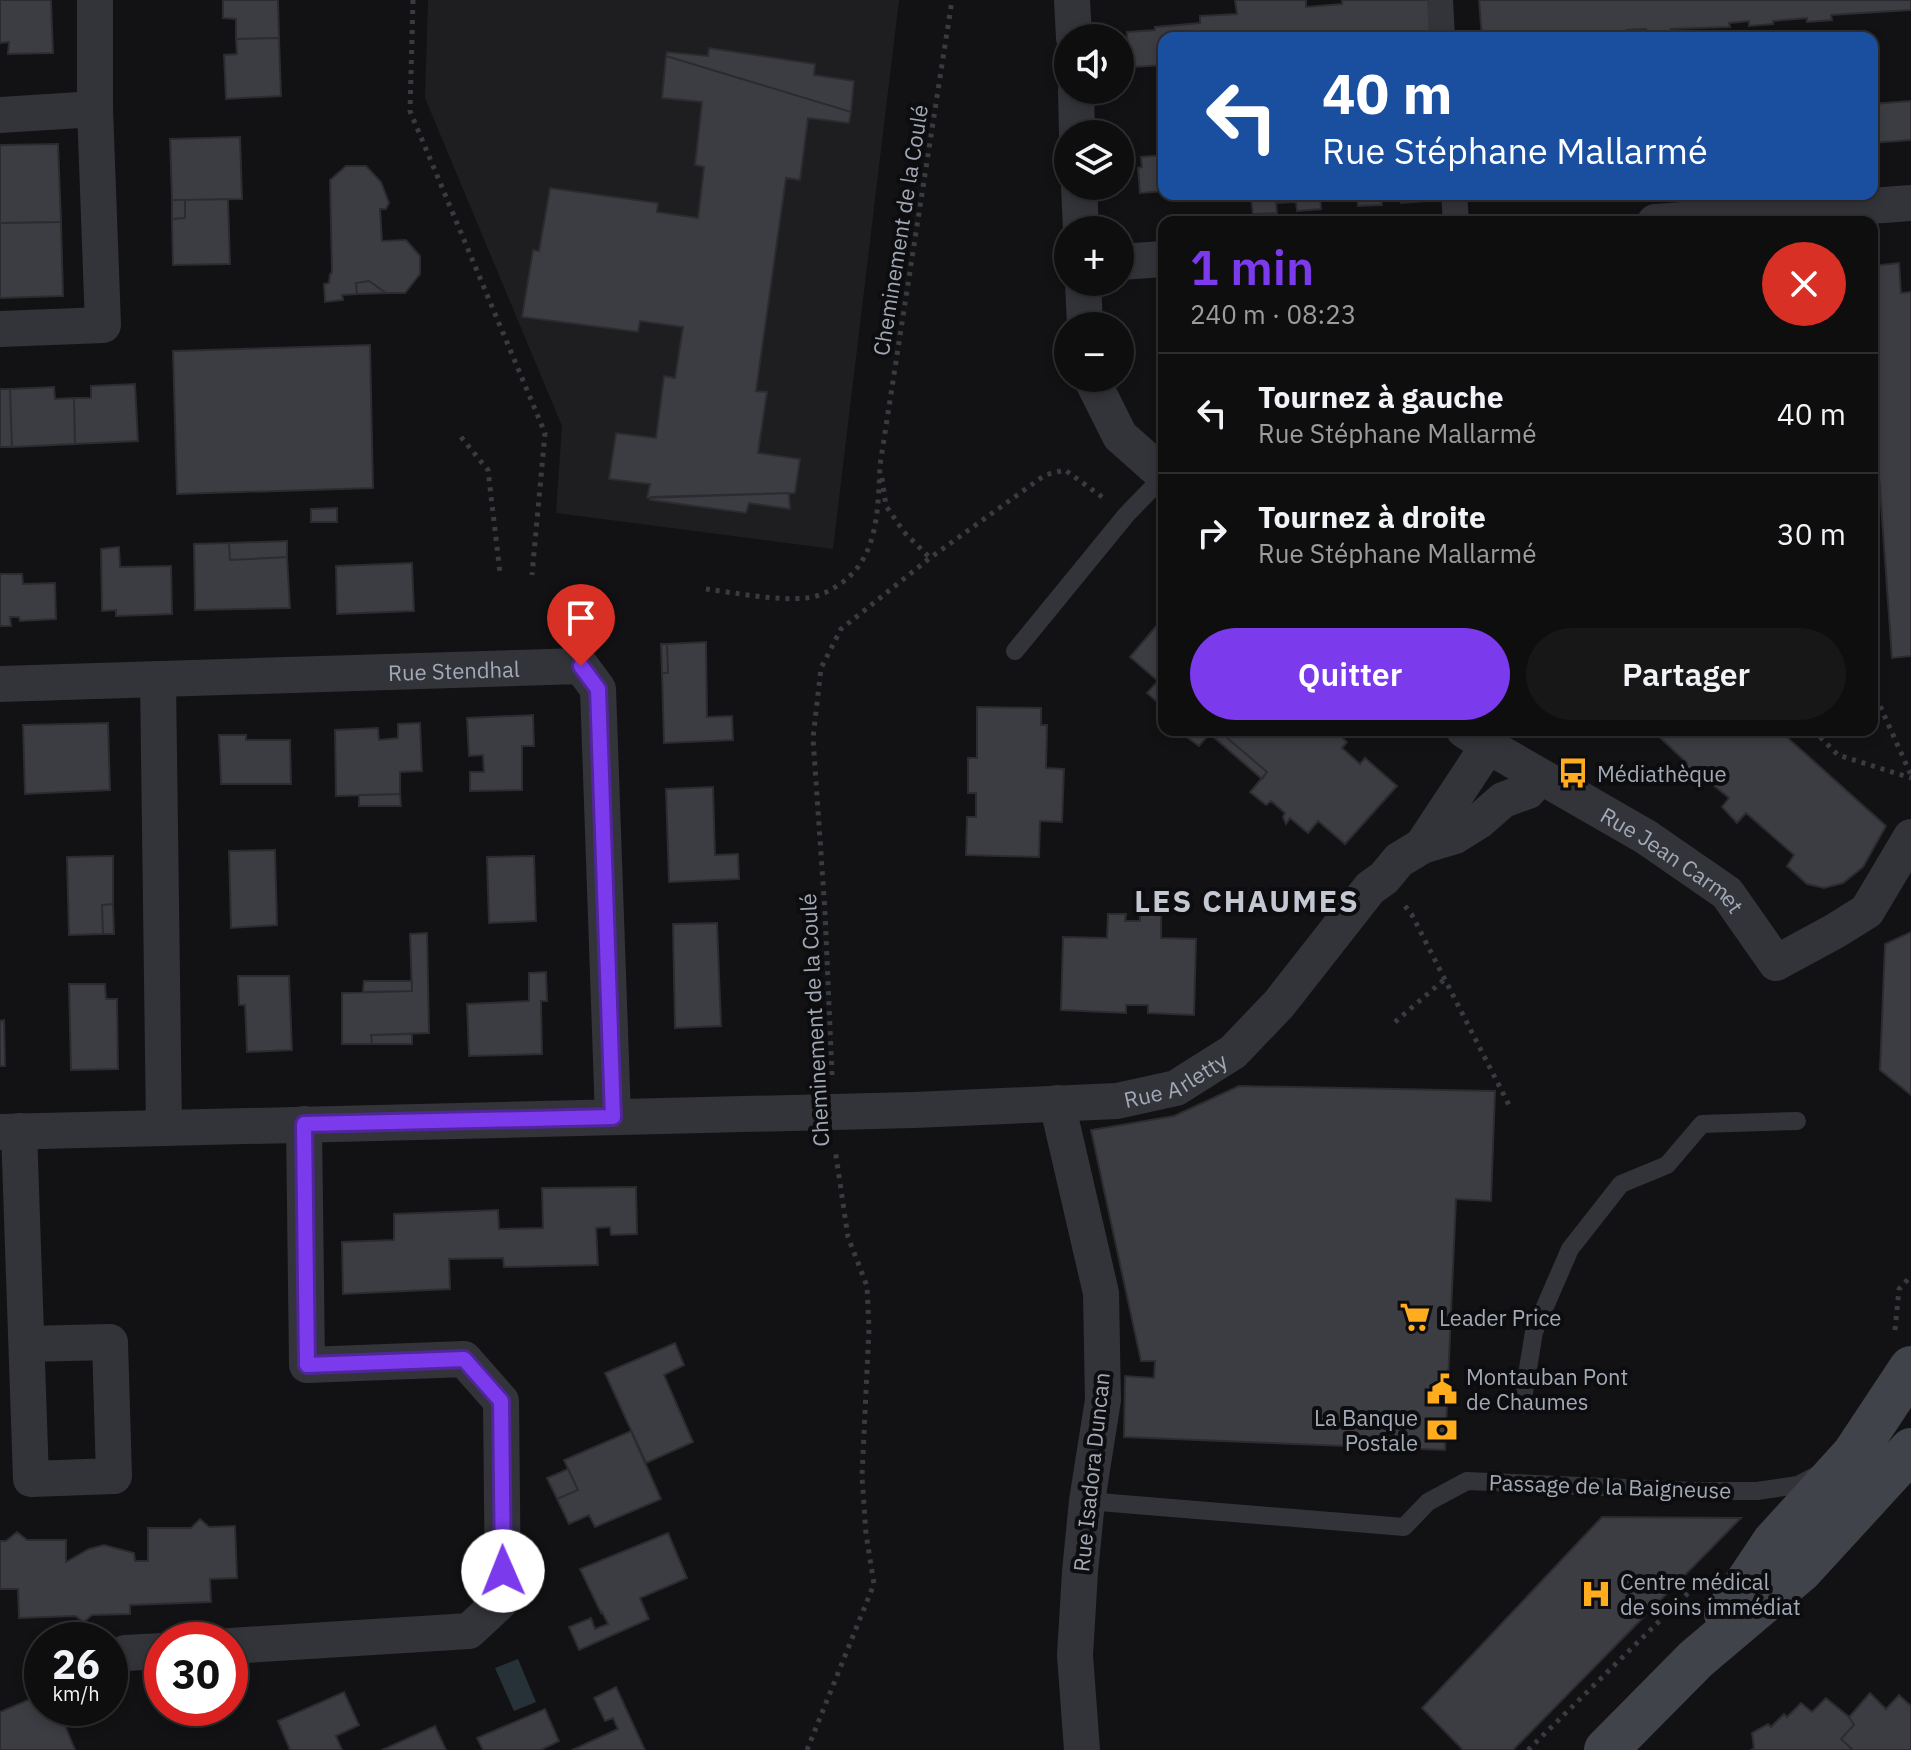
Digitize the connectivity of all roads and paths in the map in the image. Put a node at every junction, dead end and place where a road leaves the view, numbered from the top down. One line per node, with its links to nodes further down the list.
1 (95, 0): 8 (street)
2 (413, 0): 23 (path)
3 (952, 0): 17 (path, Cheminement de la Coulé)
4 (1072, 0): 6 (street)
5 (1440, 0): 7 (street)
6 (1073, 24)
7 (1442, 32)
8 (95, 109): 9 (street); 14 (street)
9 (0, 115)
10 (1911, 203): 11 (street)
11 (1736, 216)
12 (1158, 259): 13 (street)
13 (1134, 261)
14 (0, 329)
15 (1098, 392): 18 (street)
16 (461, 437): 22 (path)
17 (880, 465): 21 (path); 24 (path)
18 (1158, 471)
19 (1158, 482): 20 (lane)
20 (1127, 514): 21 (path, Cheminement de la Coulé); 25 (lane)
21 (930, 558): 40 (path, Cheminement de la Coulé)
22 (500, 573)
23 (532, 575)
24 (706, 589)
25 (1015, 651)
26 (158, 679): 27 (street, Rue Stendhal); 41 (street, Rue Stendhal); 44 (street)
27 (0, 684)
28 (1878, 702): 32 (path)
29 (1819, 736): 32 (path)
30 (1476, 738): 31 (street, Rue Jean Carmet); 34 (street)
31 (1539, 776): 33 (street, Rue Jean Carmet); 34 (street)
32 (1911, 777)
33 (1911, 837)
34 (1422, 846): 38 (street, Rue Arletty)
35 (1403, 904): 36 (path)
36 (1445, 979): 37 (path); 39 (path)
37 (1395, 1022)
38 (1057, 1103): 40 (street, Rue Arletty); 53 (street, Rue Isadora Duncan)
39 (1510, 1107)
40 (834, 1112): 41 (street); 56 (path, Cheminement de la Coulé)
41 (613, 1117): 43 (street)
42 (1797, 1121): 50 (lane)
43 (304, 1124): 44 (street); 54 (street)
44 (164, 1128): 45 (street)
45 (10, 1132): 48 (street)
46 (1911, 1276): 47 (path)
47 (1899, 1289)
48 (27, 1344)
49 (1911, 1368): 52 (main road)
50 (1522, 1405)
51 (1911, 1450): 55 (main road)
52 (1854, 1454): 53 (lane, Passage de la Baigneuse); 55 (main road)
53 (1087, 1501): 57 (street, Rue Isadora Duncan)
54 (248, 1645)
55 (1696, 1659): 58 (main road)
56 (807, 1750)
57 (1082, 1750)
58 (1606, 1750)

